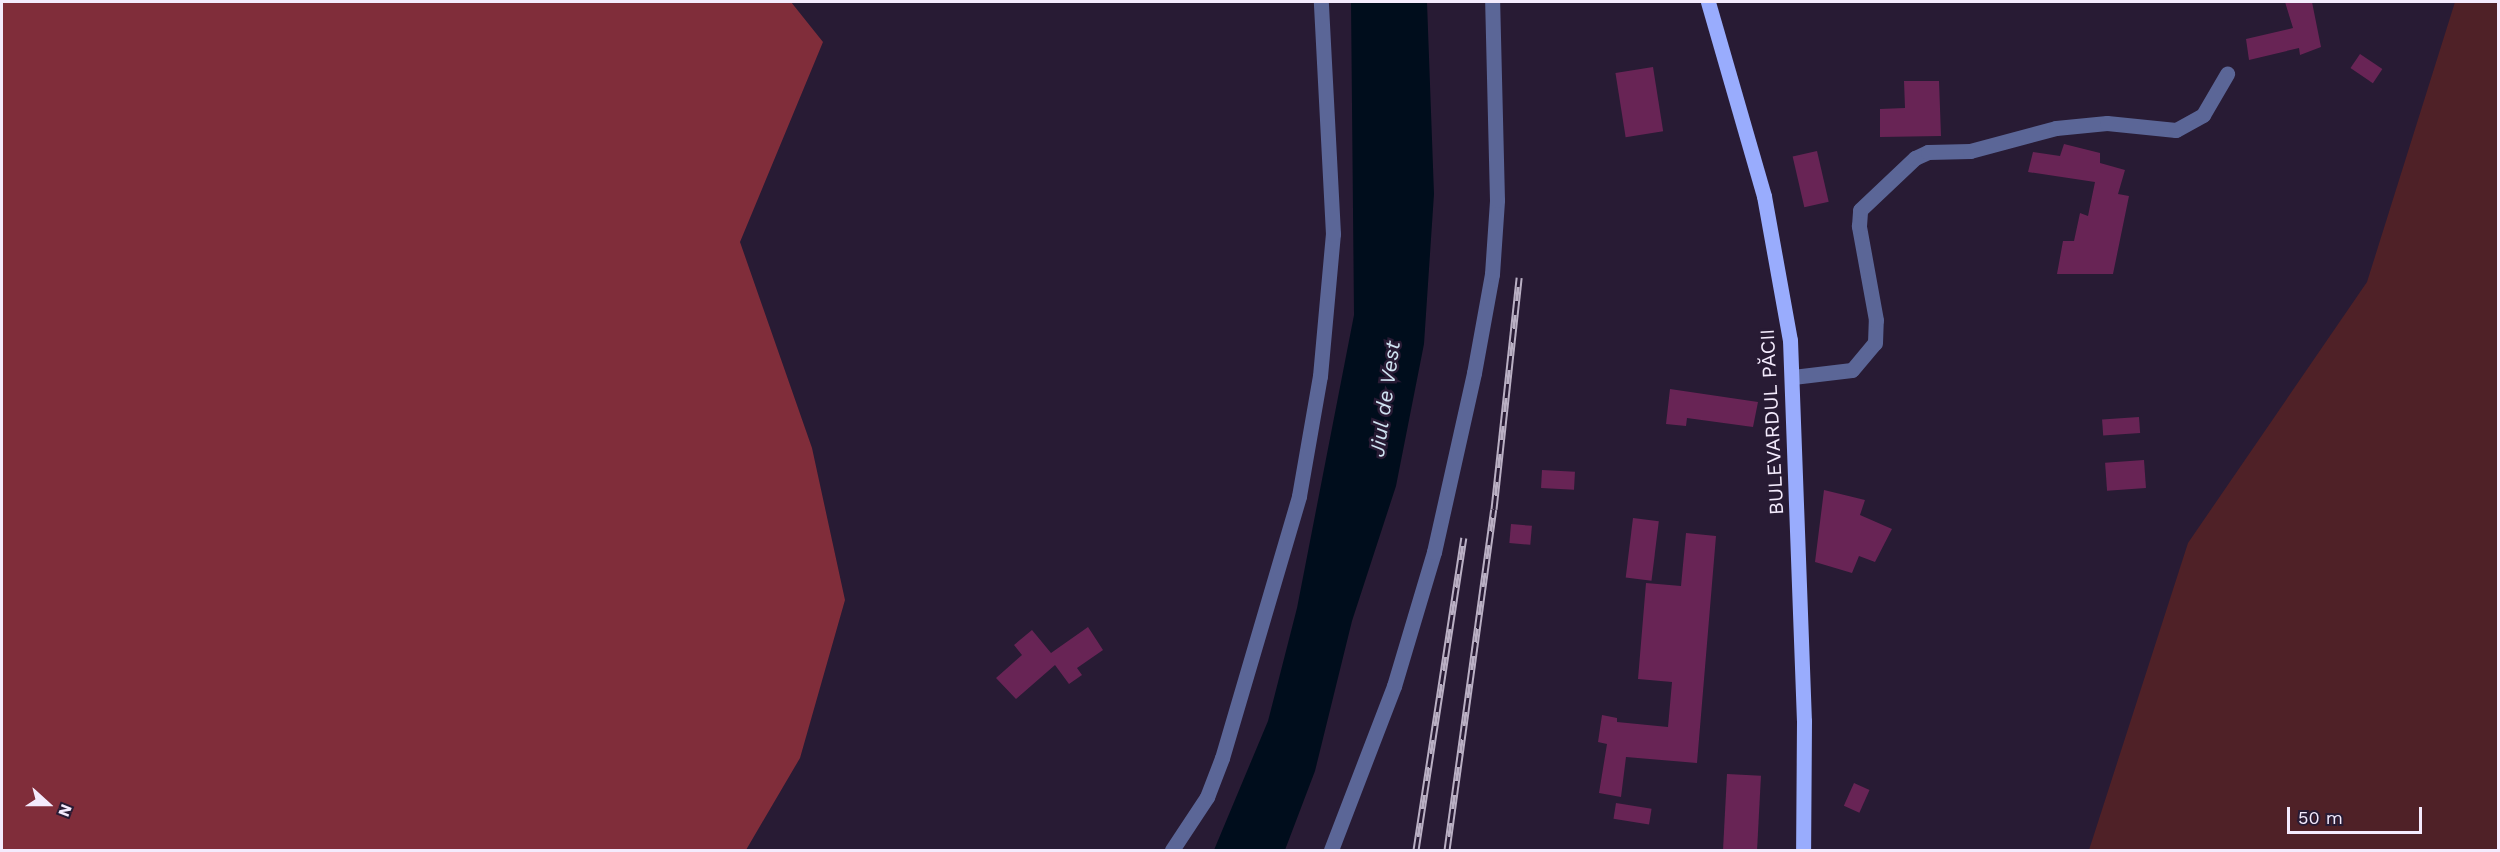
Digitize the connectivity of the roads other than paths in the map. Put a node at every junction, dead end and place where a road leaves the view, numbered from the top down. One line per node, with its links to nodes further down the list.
1 (1321, 2): 6 (street)
2 (1492, 2): 7 (street)
3 (1708, 2): 5 (main road, BULEVARDUL PĂCII)
4 (2227, 74): 5 (street)
5 (1793, 377): 8 (main road, BULEVARDUL PĂCII)
6 (1172, 850)
7 (1331, 850)
8 (1803, 850)

